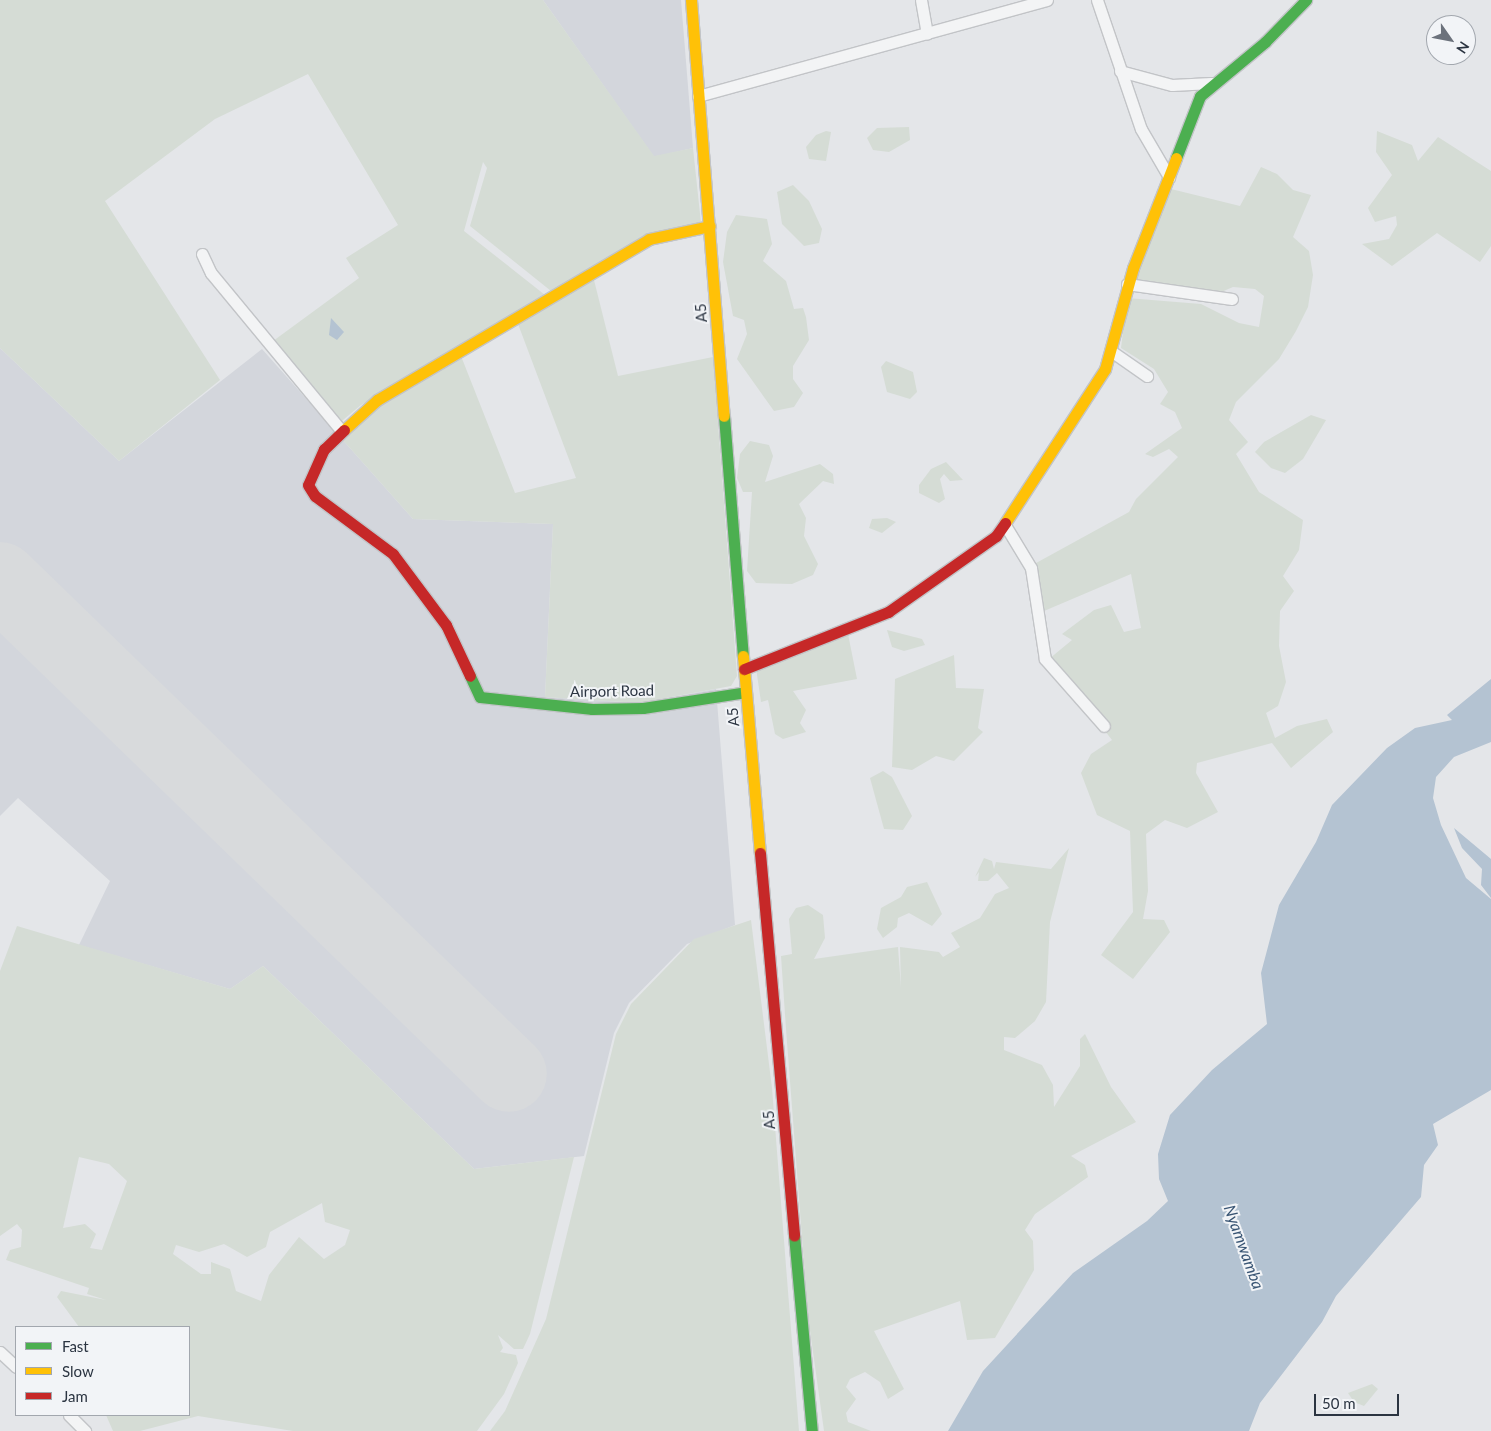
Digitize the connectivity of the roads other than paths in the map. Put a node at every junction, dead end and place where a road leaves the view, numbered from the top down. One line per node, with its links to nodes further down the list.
1 (691, 0): 9 (main road, A5 / A5)
2 (921, 0): 6 (street)
3 (1047, 0): 6 (street)
4 (1096, 0): 7 (street)
5 (1306, 0): 8 (main road)
6 (927, 33): 9 (street)
7 (1120, 71): 8 (street); 10 (street)
8 (1211, 83): 10 (main road)
9 (698, 96): 11 (main road, A5 / A5)
10 (1169, 176): 13 (main road)
11 (710, 226): 17 (main road); 19 (main road, A5 / A5)
12 (202, 254): 17 (street)
13 (1128, 284): 14 (street); 15 (main road)
14 (1232, 299)
15 (1112, 351): 16 (street); 18 (main road)
16 (1147, 376)
17 (341, 430): 20 (main road, Airport Road)
18 (1005, 525): 19 (main road); 21 (street)
19 (744, 669): 20 (main road, A5 / A5)
20 (746, 692): 26 (main road, A5 / A5)
21 (1104, 726)
22 (0, 1352): 23 (street)
23 (15, 1366)
24 (69, 1416): 25 (street)
25 (85, 1431)
26 (812, 1431)

